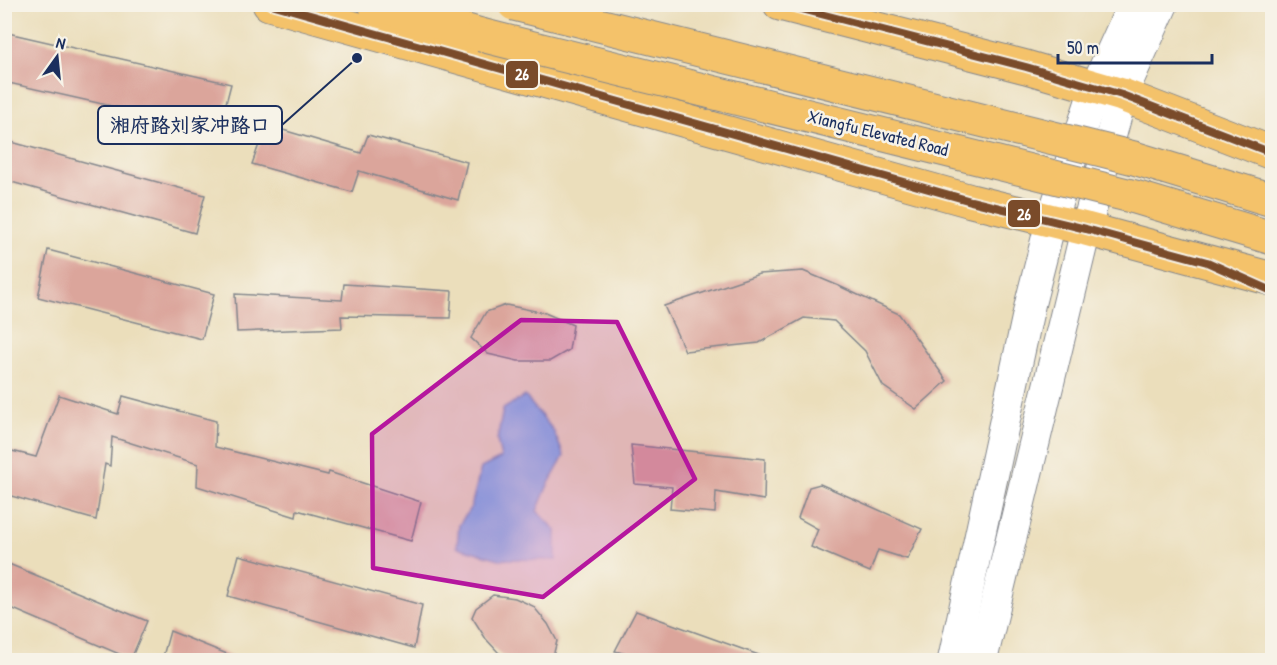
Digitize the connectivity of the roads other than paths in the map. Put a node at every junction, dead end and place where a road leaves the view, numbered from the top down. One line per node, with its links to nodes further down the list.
1 (269, 4): 10 (main road)
2 (375, 4): 12 (main road, Xiangfu Elevated Road, bridge)
3 (514, 4): 9 (main road, Xiangfu Elevated Road, bridge)
4 (780, 4): 7 (main road)
5 (1133, 4): 7 (street)
6 (1163, 4): 7 (street)
7 (1109, 91): 8 (main road); 10 (street); 11 (street)
8 (1272, 153)
9 (1272, 200)
10 (1051, 221): 11 (main road); 16 (street)
11 (1086, 229): 13 (main road); 17 (street)
12 (1272, 238)
13 (1207, 262): 14 (main road); 15 (street)
14 (1272, 279)
15 (1272, 291)
16 (953, 660)
17 (982, 660)

